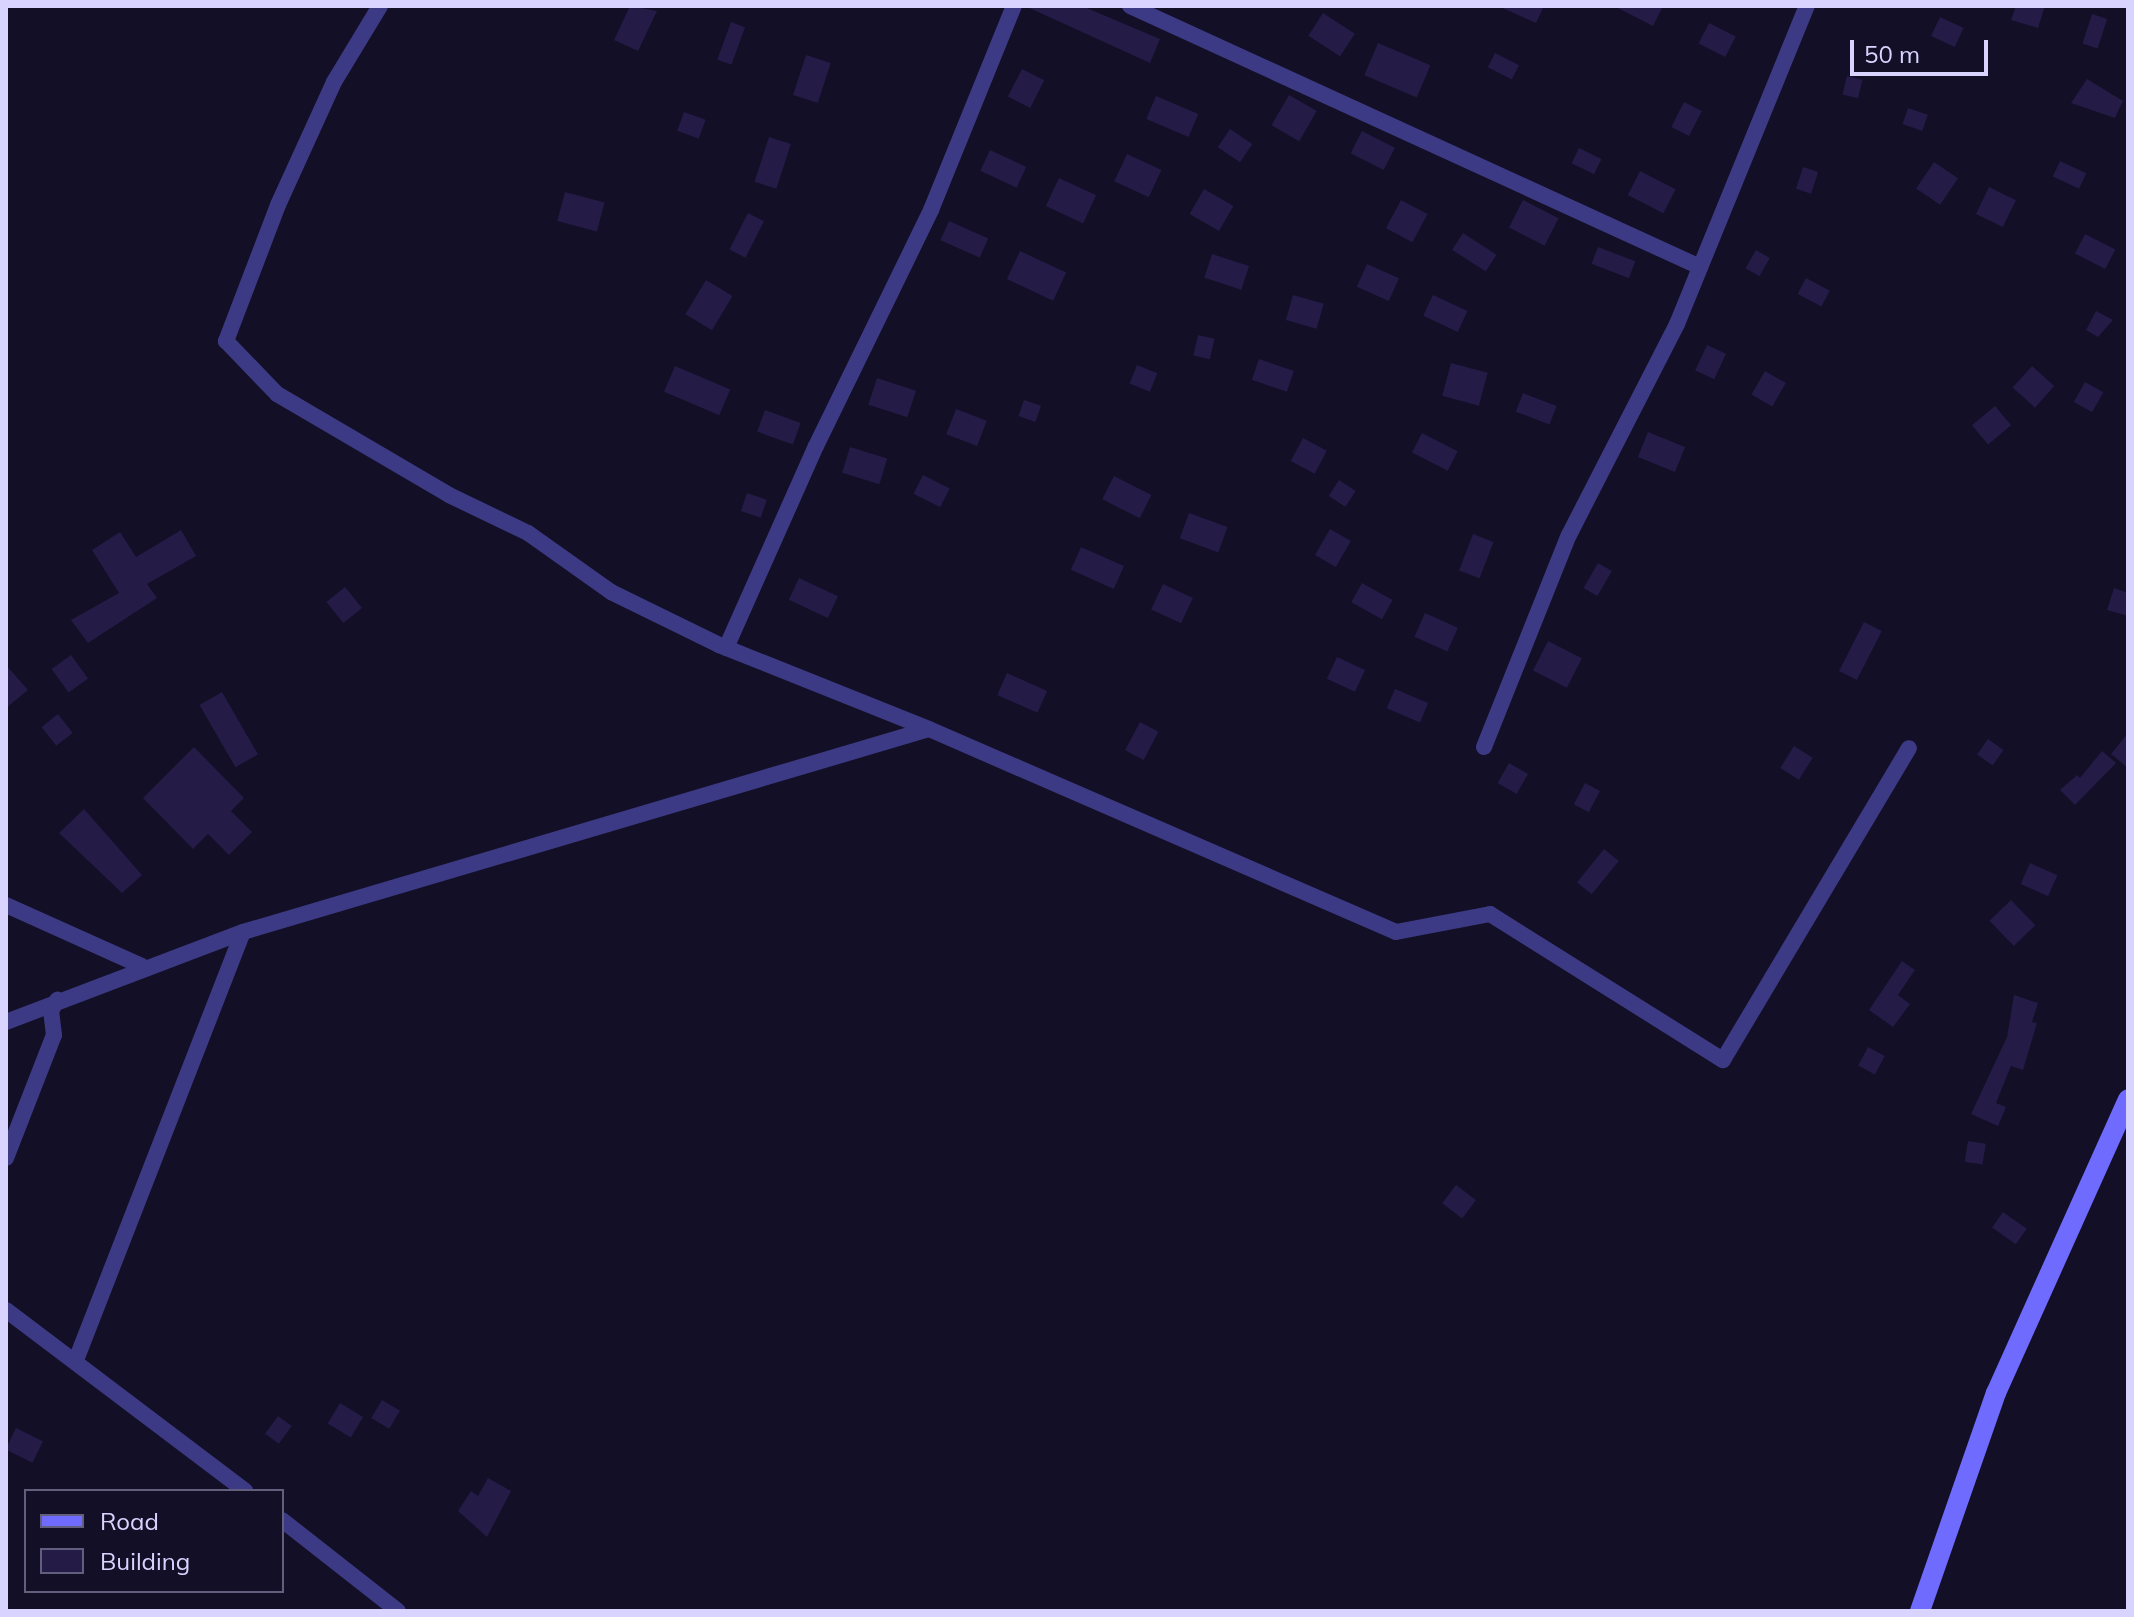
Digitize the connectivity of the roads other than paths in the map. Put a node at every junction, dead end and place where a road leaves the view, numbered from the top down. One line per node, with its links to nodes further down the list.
1 (380, 6): 6 (street)
2 (1014, 6): 6 (street)
3 (1130, 6): 5 (street)
4 (1807, 6): 5 (street)
5 (1700, 267): 8 (street)
6 (726, 648): 7 (street)
7 (929, 729): 9 (street); 11 (street)
8 (1484, 747)
9 (1909, 748)
10 (6, 905): 12 (street)
11 (243, 932): 12 (street); 18 (street)
12 (142, 966): 13 (street)
13 (57, 1000): 14 (street); 16 (street)
14 (6, 1022)
15 (2128, 1099): 22 (street)
16 (6, 1158)
17 (6, 1310): 18 (street)
18 (76, 1360): 19 (street)
19 (242, 1489)
20 (284, 1522): 21 (street)
21 (398, 1611)
22 (1920, 1611)

